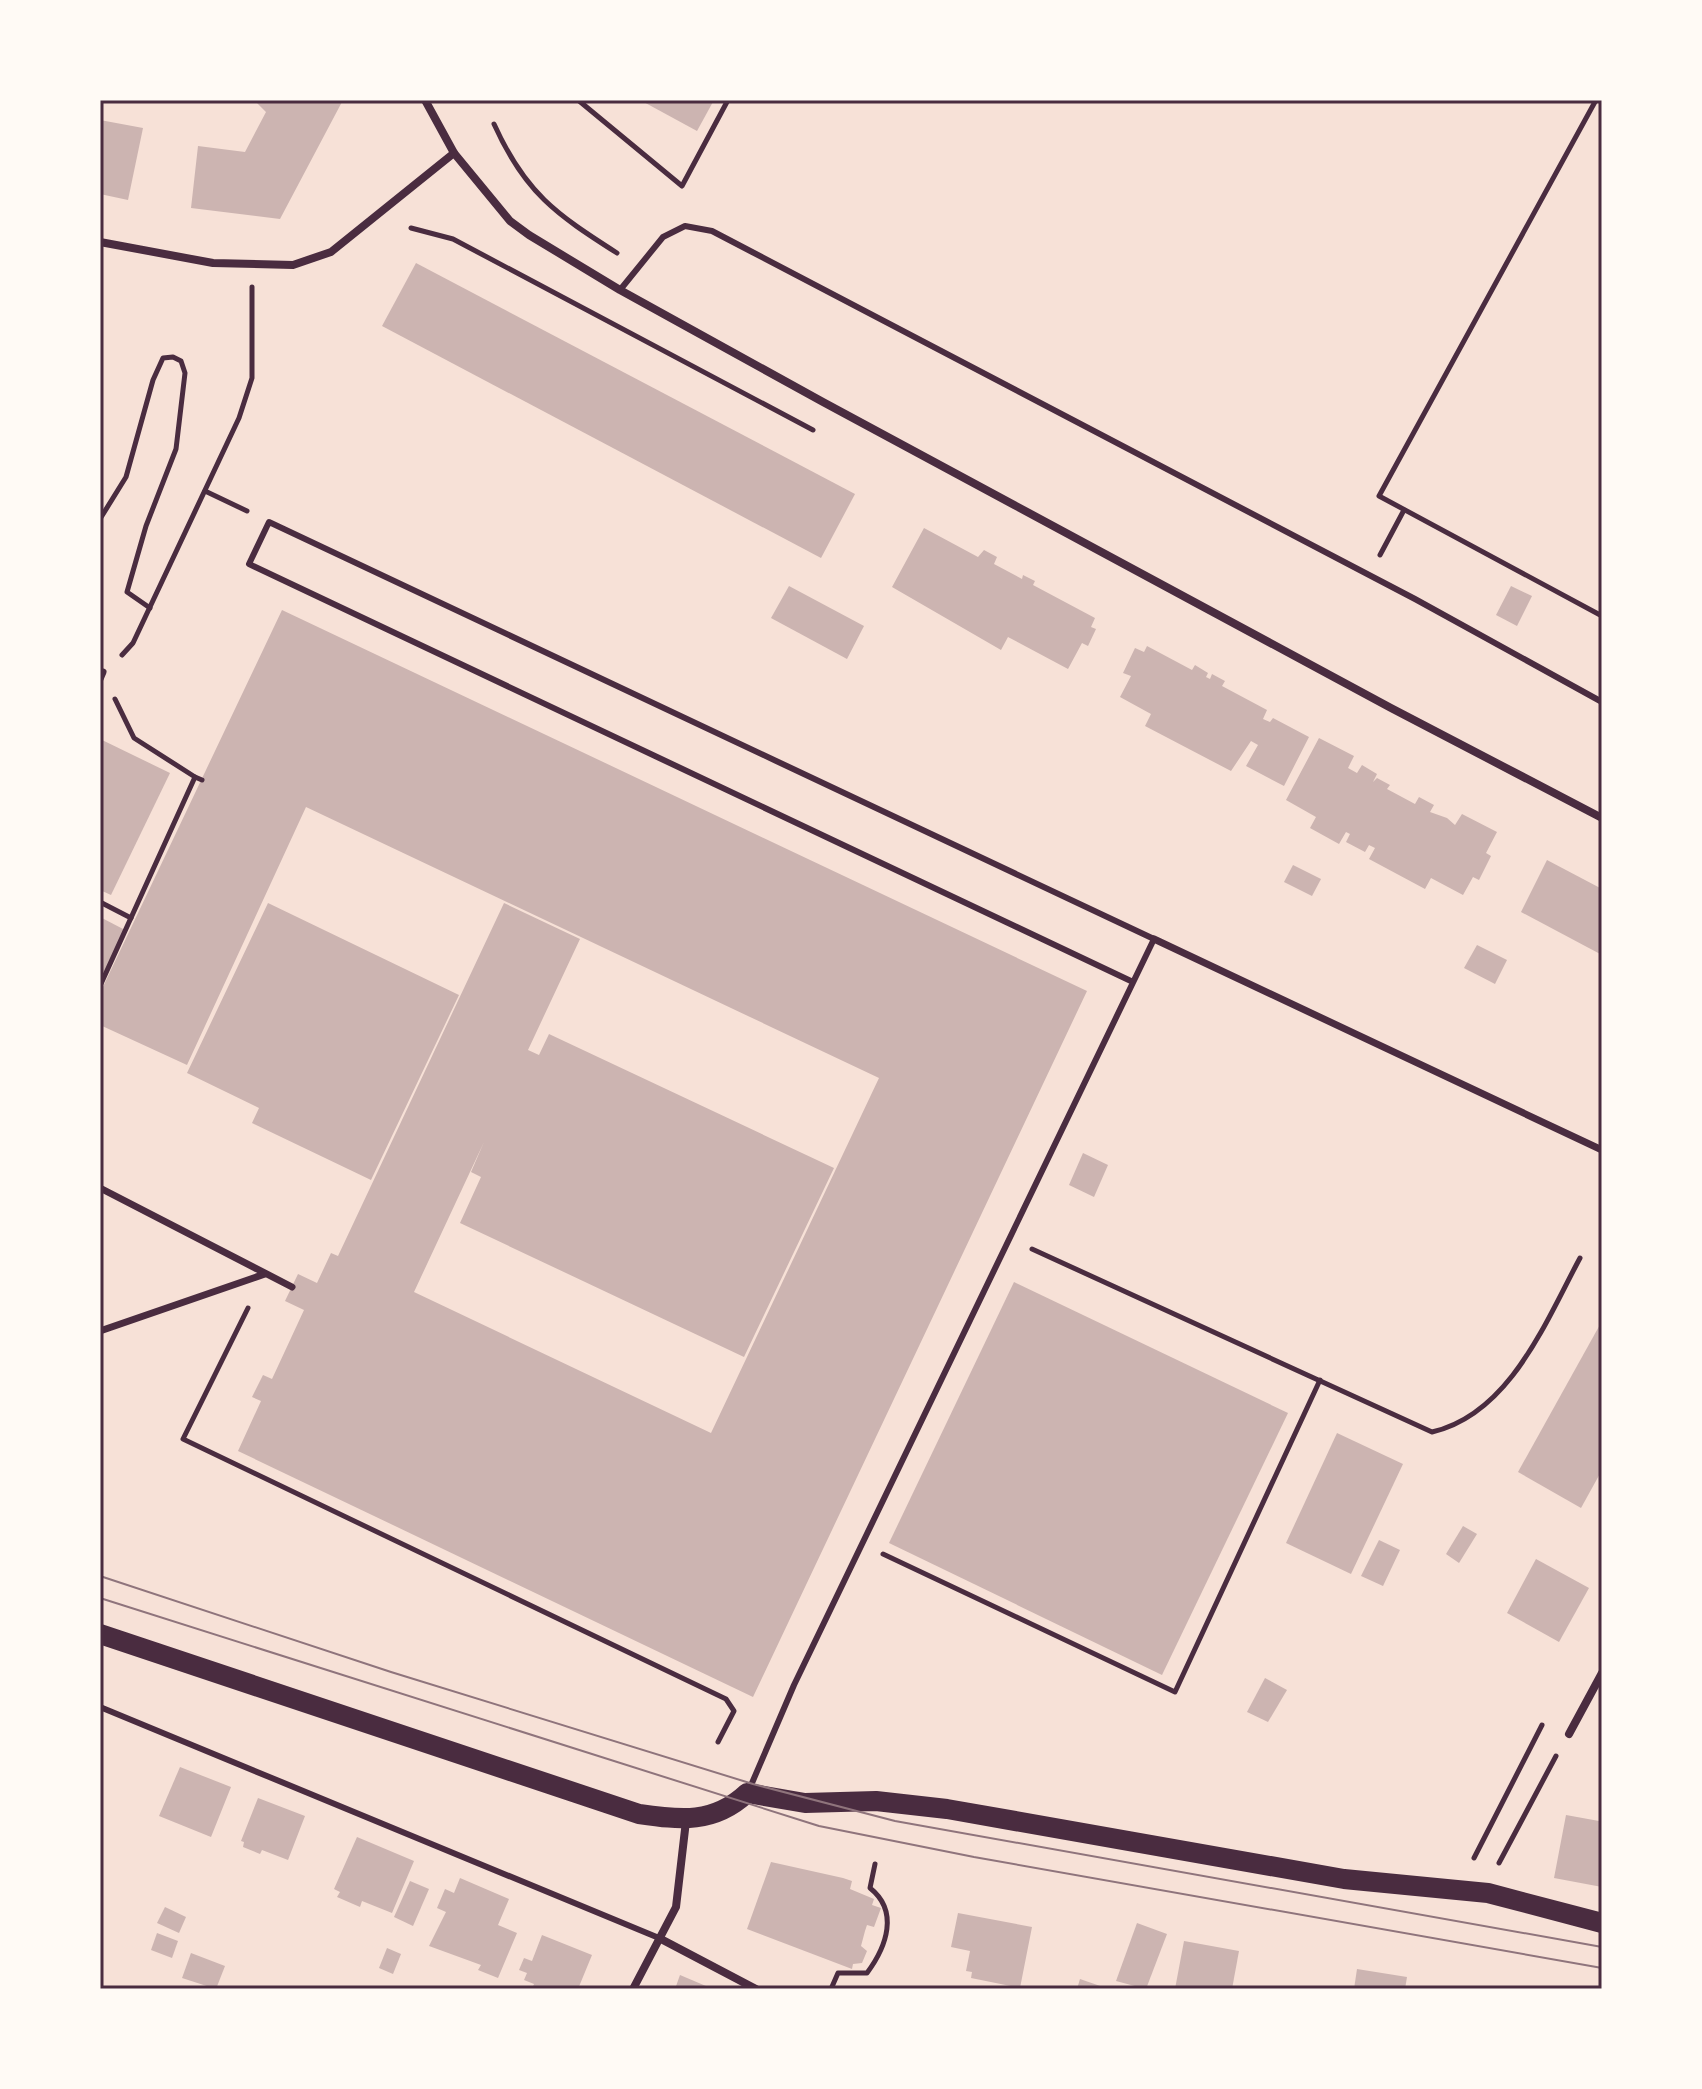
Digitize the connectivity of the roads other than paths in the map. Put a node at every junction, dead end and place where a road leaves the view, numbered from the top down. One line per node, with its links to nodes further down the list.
1 (425, 100): 2 (street)
2 (454, 153): 3 (street); 4 (street)
3 (100, 242)
4 (620, 290): 5 (lane); 6 (street)
5 (1602, 702)
6 (1602, 818)
7 (1154, 939): 8 (lane); 8 (lane); 9 (street)
8 (1133, 982): 18 (lane)
9 (1602, 1150)
10 (100, 1188): 11 (street)
11 (265, 1274): 12 (street); 13 (street)
12 (292, 1287)
13 (100, 1331)
14 (100, 1634): 19 (main road)
15 (1602, 1673): 17 (street)
16 (100, 1707): 21 (lane)
17 (1569, 1734)
18 (747, 1793): 19 (main road); 20 (main road)
19 (686, 1821): 21 (street)
20 (1602, 1923)
21 (659, 1938): 22 (street); 23 (street)
22 (633, 1989)
23 (756, 1989)

